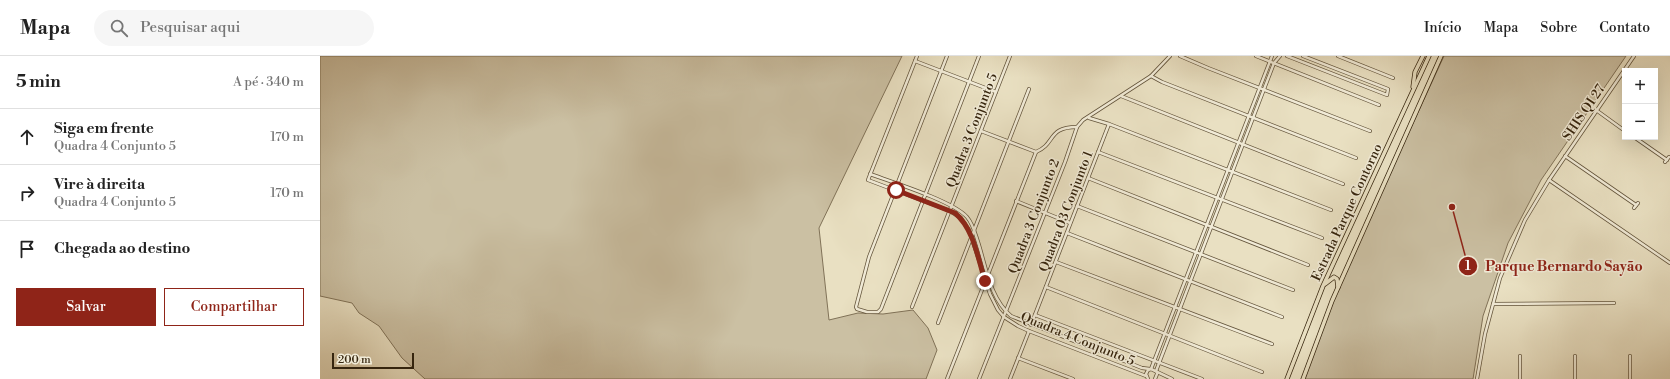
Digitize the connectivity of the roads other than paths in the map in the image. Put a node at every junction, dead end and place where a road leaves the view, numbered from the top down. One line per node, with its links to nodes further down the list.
1 (917, 56): 17 (street)
2 (947, 56): 20 (street)
3 (979, 56): 23 (street)
4 (1010, 56): 27 (street, Quadra 3 Conjunto 5)
5 (1170, 56): 21 (street)
6 (1180, 56): 25 (street)
7 (1256, 56): 18 (street)
8 (1272, 56): 18 (street)
9 (1280, 56): 19 (street)
10 (1287, 56): 11 (street)
11 (1303, 56)
12 (1338, 56): 22 (street)
13 (1423, 56): 28 (main road)
14 (1428, 56): 28 (main road, Estrada Parque Contorno)
15 (1441, 56): 87 (main road, Estrada Parque Contorno)
16 (1634, 56): 31 (street, SHIS QI 27)
17 (915, 61): 20 (street); 51 (street)
18 (1270, 61): 19 (street); 25 (street)
19 (1274, 63): 26 (street); 30 (street)
20 (941, 72): 23 (street); 54 (street)
21 (1151, 76): 29 (street); 32 (street)
22 (1392, 78)
23 (969, 82): 27 (street); 57 (street)
24 (1029, 89): 41 (street)
25 (1259, 89): 26 (street); 32 (street)
26 (1264, 90): 33 (street); 39 (street)
27 (996, 92): 38 (street, Quadra 3 Conjunto 5)
28 (1412, 92): 84 (main road, Estrada Parque Contorno)
29 (1120, 96): 34 (street); 42 (street)
30 (1379, 105)
31 (1596, 110): 37 (street); 46 (street, SHIS QI 27)
32 (1249, 115): 33 (street); 42 (street)
33 (1254, 117): 43 (street); 47 (street)
34 (1088, 118): 35 (street); 36 (street)
35 (1109, 124): 45 (street, Quadra 03 Conjunto 1); 49 (street)
36 (1077, 126): 44 (street); 67 (street, Quadra 3 Conjunto 2)
37 (1622, 128)
38 (981, 131): 41 (street); 63 (street, Quadra 3 Conjunto 5)
39 (1370, 131)
40 (1638, 140): 48 (street)
41 (1009, 141): 44 (street); 71 (street)
42 (1239, 143): 43 (street); 49 (street)
43 (1243, 145): 50 (street); 55 (street)
44 (1036, 152): 61 (street)
45 (1098, 152): 52 (street, Quadra 03 Conjunto 1); 58 (street)
46 (1565, 156): 53 (street, SHIS QI 27); 62 (street)
47 (1356, 158)
48 (1667, 160)
49 (1228, 170): 50 (street); 58 (street)
50 (1233, 172): 59 (street); 65 (street)
51 (870, 174): 54 (street); 56 (street, Quadra 4 Conjunto 5)
52 (1088, 178): 64 (street, Quadra 03 Conjunto 1); 69 (street)
53 (1549, 180): 78 (street); 89 (street, SHIS QI 27)
54 (898, 184): 56 (street); 57 (street)
55 (1343, 184)
56 (896, 190): 60 (street, Quadra 4 Conjunto 5); 60 (street)
57 (925, 195): 60 (street); 63 (street)
58 (1217, 197): 59 (street); 69 (street)
59 (1222, 199): 70 (street); 74 (street)
60 (923, 201): 66 (street, Quadra 4 Conjunto 5)
61 (1016, 201): 67 (street); 80 (street)
62 (1636, 205)
63 (952, 206): 66 (street, Quadra 3 Conjunto 5); 71 (street)
64 (1077, 206): 68 (street, Quadra 03 Conjunto 1); 75 (street)
65 (1331, 210)
66 (950, 211): 73 (street, Quadra 4 Conjunto 5); 90 (street)
67 (1044, 212): 68 (street); 93 (street, Quadra 3 Conjunto 2)
68 (1070, 223): 72 (street, Quadra 03 Conjunto 1)
69 (1207, 224): 70 (street); 75 (street)
70 (1212, 226): 76 (street); 79 (street)
71 (974, 229): 73 (street); 80 (street)
72 (1067, 232): 77 (street, Quadra 03 Conjunto 1); 81 (street)
73 (971, 237): 82 (street, Quadra 4 Conjunto 5); 97 (street)
74 (1322, 238)
75 (1196, 252): 76 (street); 81 (street)
76 (1201, 254): 83 (street); 86 (street)
77 (1056, 262): 85 (street, Quadra 03 Conjunto 1); 91 (street)
78 (1670, 263)
79 (1308, 266)
80 (988, 275): 82 (street); 93 (street)
81 (1186, 279): 83 (street); 91 (street)
82 (985, 281): 95 (street, Quadra 4 Conjunto 5); 115 (street)
83 (1190, 281): 92 (street); 96 (street)
84 (1323, 286): 87 (main road); 122 (main road, Estrada Parque Contorno)
85 (1046, 287): 94 (street, Quadra 03 Conjunto 1); 102 (street)
86 (1293, 290)
87 (1337, 290): 123 (main road, Estrada Parque Contorno)
88 (1614, 303): 89 (street)
89 (1493, 304): 124 (street, SHIS QI 27)
90 (912, 306)
91 (1175, 306): 92 (street); 102 (street)
92 (1180, 308): 103 (street); 104 (street)
93 (1006, 312): 95 (street, Quadra 3 Conjunto 2); 98 (street)
94 (1035, 315): 98 (street, Quadra 03 Conjunto 1); 109 (street)
95 (1004, 316): 100 (street, Quadra 4 Conjunto 5); 116 (street, Quadra 3 Conjunto 2)
96 (1282, 317)
97 (938, 323)
98 (1030, 324): 99 (street); 100 (street, Quadra 03 Conjunto 1)
99 (1035, 326): 101 (street); 111 (street)
100 (1028, 330): 101 (street, Quadra 4 Conjunto 5); 108 (street, Quadra 03 Conjunto 1)
101 (1033, 332): 114 (street, Quadra 4 Conjunto 5)
102 (1165, 334): 103 (street); 109 (street)
103 (1169, 335): 110 (street); 113 (street)
104 (1272, 344)
105 (1520, 356): 125 (street)
106 (1575, 356): 126 (street)
107 (1630, 356): 127 (street)
108 (1018, 358): 117 (street, Quadra 03 Conjunto 1); 118 (street)
109 (1154, 361): 110 (street); 111 (street)
110 (1159, 363): 112 (street); 121 (street)
111 (1151, 369): 112 (street); 114 (street)
112 (1156, 371): 119 (street); 120 (street)
113 (1262, 372)
114 (1147, 378)
115 (947, 379)
116 (979, 379)
117 (1010, 379)
118 (1073, 379)
119 (1155, 379)
120 (1172, 379)
121 (1202, 379)
122 (1287, 379)
123 (1303, 379)
124 (1477, 379)
125 (1520, 379)
126 (1575, 379)
127 (1630, 379)

